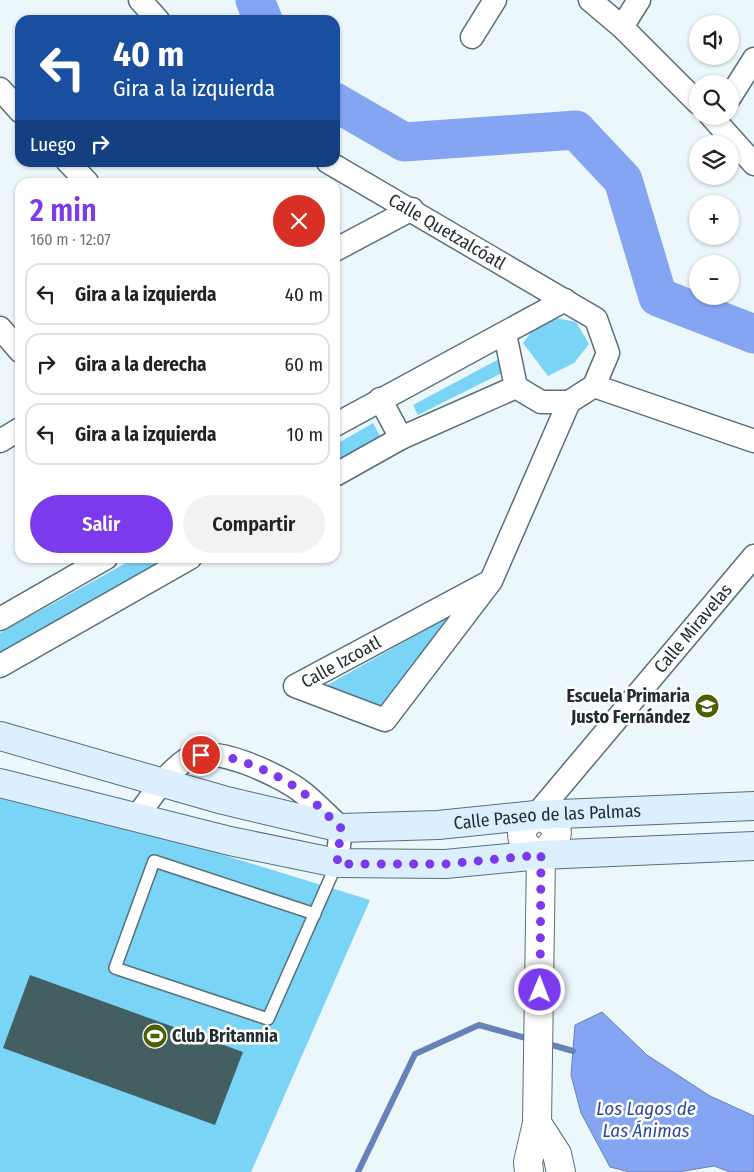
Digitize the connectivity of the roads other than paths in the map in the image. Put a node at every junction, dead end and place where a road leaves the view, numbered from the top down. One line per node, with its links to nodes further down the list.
1 (140, 0): 5 (street)
2 (495, 0): 7 (street)
3 (590, 0): 6 (street)
4 (640, 0): 6 (street)
5 (154, 15)
6 (622, 27): 11 (street)
7 (472, 37)
8 (754, 59): 9 (street)
9 (739, 83)
10 (0, 89): 12 (street)
11 (689, 94)
12 (15, 105)
13 (721, 125): 14 (street)
14 (754, 164)
15 (73, 167): 17 (street)
16 (337, 167): 18 (street, Calle Quetzalcóatl)
17 (83, 178)
18 (412, 210): 19 (street); 20 (street, Calle Quetzalcóatl)
19 (340, 247)
20 (565, 300): 22 (street); 24 (street)
21 (0, 328): 23 (street)
22 (505, 334): 25 (street); 26 (street)
23 (15, 345)
24 (594, 386): 27 (street); 32 (street)
25 (516, 387): 27 (street); 30 (street)
26 (380, 399): 28 (street); 30 (street)
27 (569, 402): 37 (street, Calle Izcoatl)
28 (340, 422)
29 (15, 432): 31 (street)
30 (401, 438): 33 (street)
31 (0, 441)
32 (754, 441)
33 (340, 472)
34 (754, 556): 44 (street, Calle Miravelas)
35 (97, 563): 38 (street)
36 (181, 563): 39 (street)
37 (491, 581): 37 (street, Calle Izcoatl)
38 (0, 619)
39 (0, 666)
40 (0, 736): 42 (main road, Calle Paseo de las Palmas)
41 (0, 783): 45 (main road, Calle Paseo de las Palmas)
42 (162, 783): 45 (street); 46 (main road, Calle Paseo de las Palmas); 46 (street)
43 (754, 806): 44 (main road, Calle Paseo de las Palmas)
44 (536, 815): 46 (main road, Calle Paseo de las Palmas); 48 (street)
45 (136, 818): 49 (main road, Calle Paseo de las Palmas)
46 (341, 828): 49 (street)
47 (754, 846): 48 (main road, Calle Paseo de las Palmas)
48 (541, 855): 49 (main road, Calle Paseo de las Palmas); 51 (street, Calle Paseo de las Palmas)
49 (337, 864): 50 (lane)
50 (315, 914): 50 (lane)
51 (537, 1123): 52 (street, Calle Paseo de las Palmas); 53 (street)
52 (529, 1172)
53 (562, 1172)

